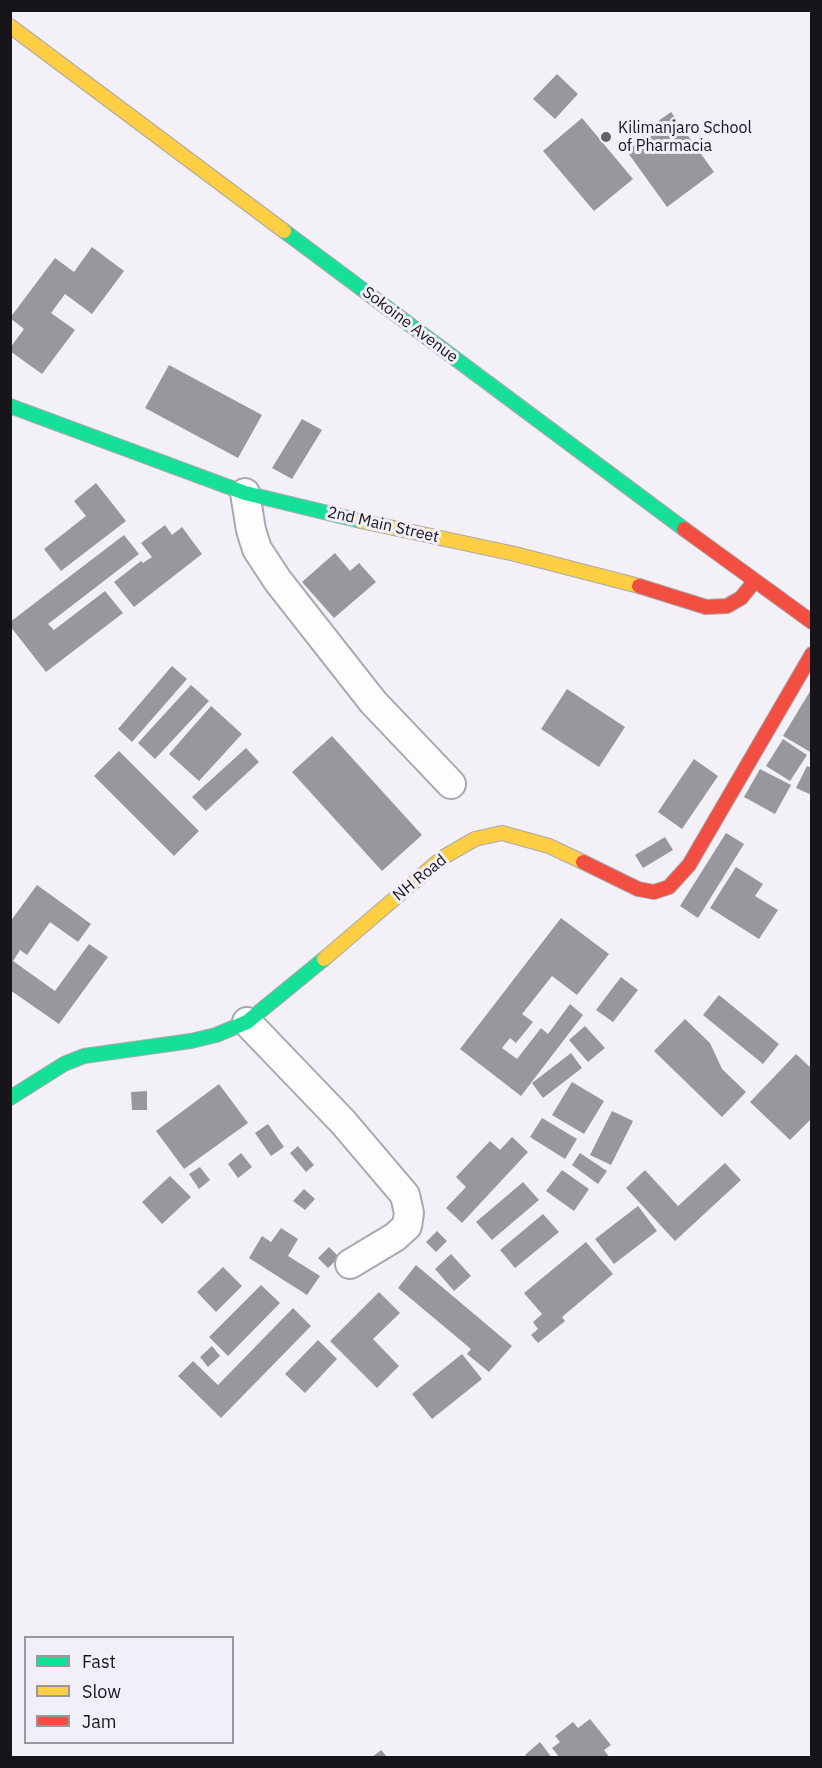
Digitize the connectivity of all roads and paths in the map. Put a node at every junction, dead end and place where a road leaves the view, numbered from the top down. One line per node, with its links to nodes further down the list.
1 (10, 26): 4 (street, Sokoine Avenue)
2 (10, 406): 3 (street, 2nd Main Street)
3 (245, 493): 4 (street, 2nd Main Street); 7 (street)
4 (754, 582): 5 (street, Sokoine Avenue)
5 (812, 622)
6 (812, 654): 8 (street, NH Road)
7 (452, 784)
8 (247, 1022): 9 (street, NH Road); 10 (street)
9 (10, 1098)
10 (350, 1264)

